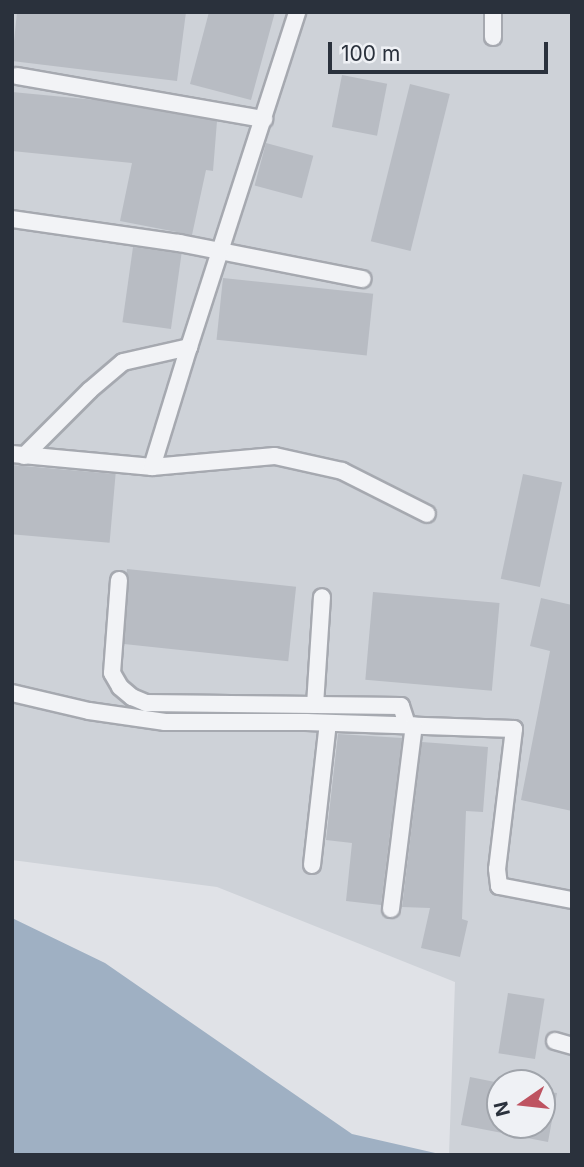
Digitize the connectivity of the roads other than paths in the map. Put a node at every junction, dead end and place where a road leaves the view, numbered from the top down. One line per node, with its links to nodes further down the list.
1 (297, 12): 5 (street)
2 (493, 12): 3 (street)
3 (493, 37)
4 (17, 76): 5 (street)
5 (264, 119): 7 (street)
6 (12, 219): 7 (street)
7 (218, 253): 8 (street); 9 (street)
8 (362, 279)
9 (189, 347): 10 (street); 11 (street)
10 (18, 455): 11 (street)
11 (152, 467): 12 (street)
12 (427, 514)
13 (119, 580): 16 (street)
14 (322, 597): 16 (street)
15 (12, 692): 17 (street)
16 (315, 705): 18 (street)
17 (328, 723): 18 (street); 19 (street)
18 (410, 725): 20 (street); 21 (street)
19 (312, 865)
20 (572, 900)
21 (391, 909)
22 (555, 1041): 23 (street)
23 (572, 1046)

